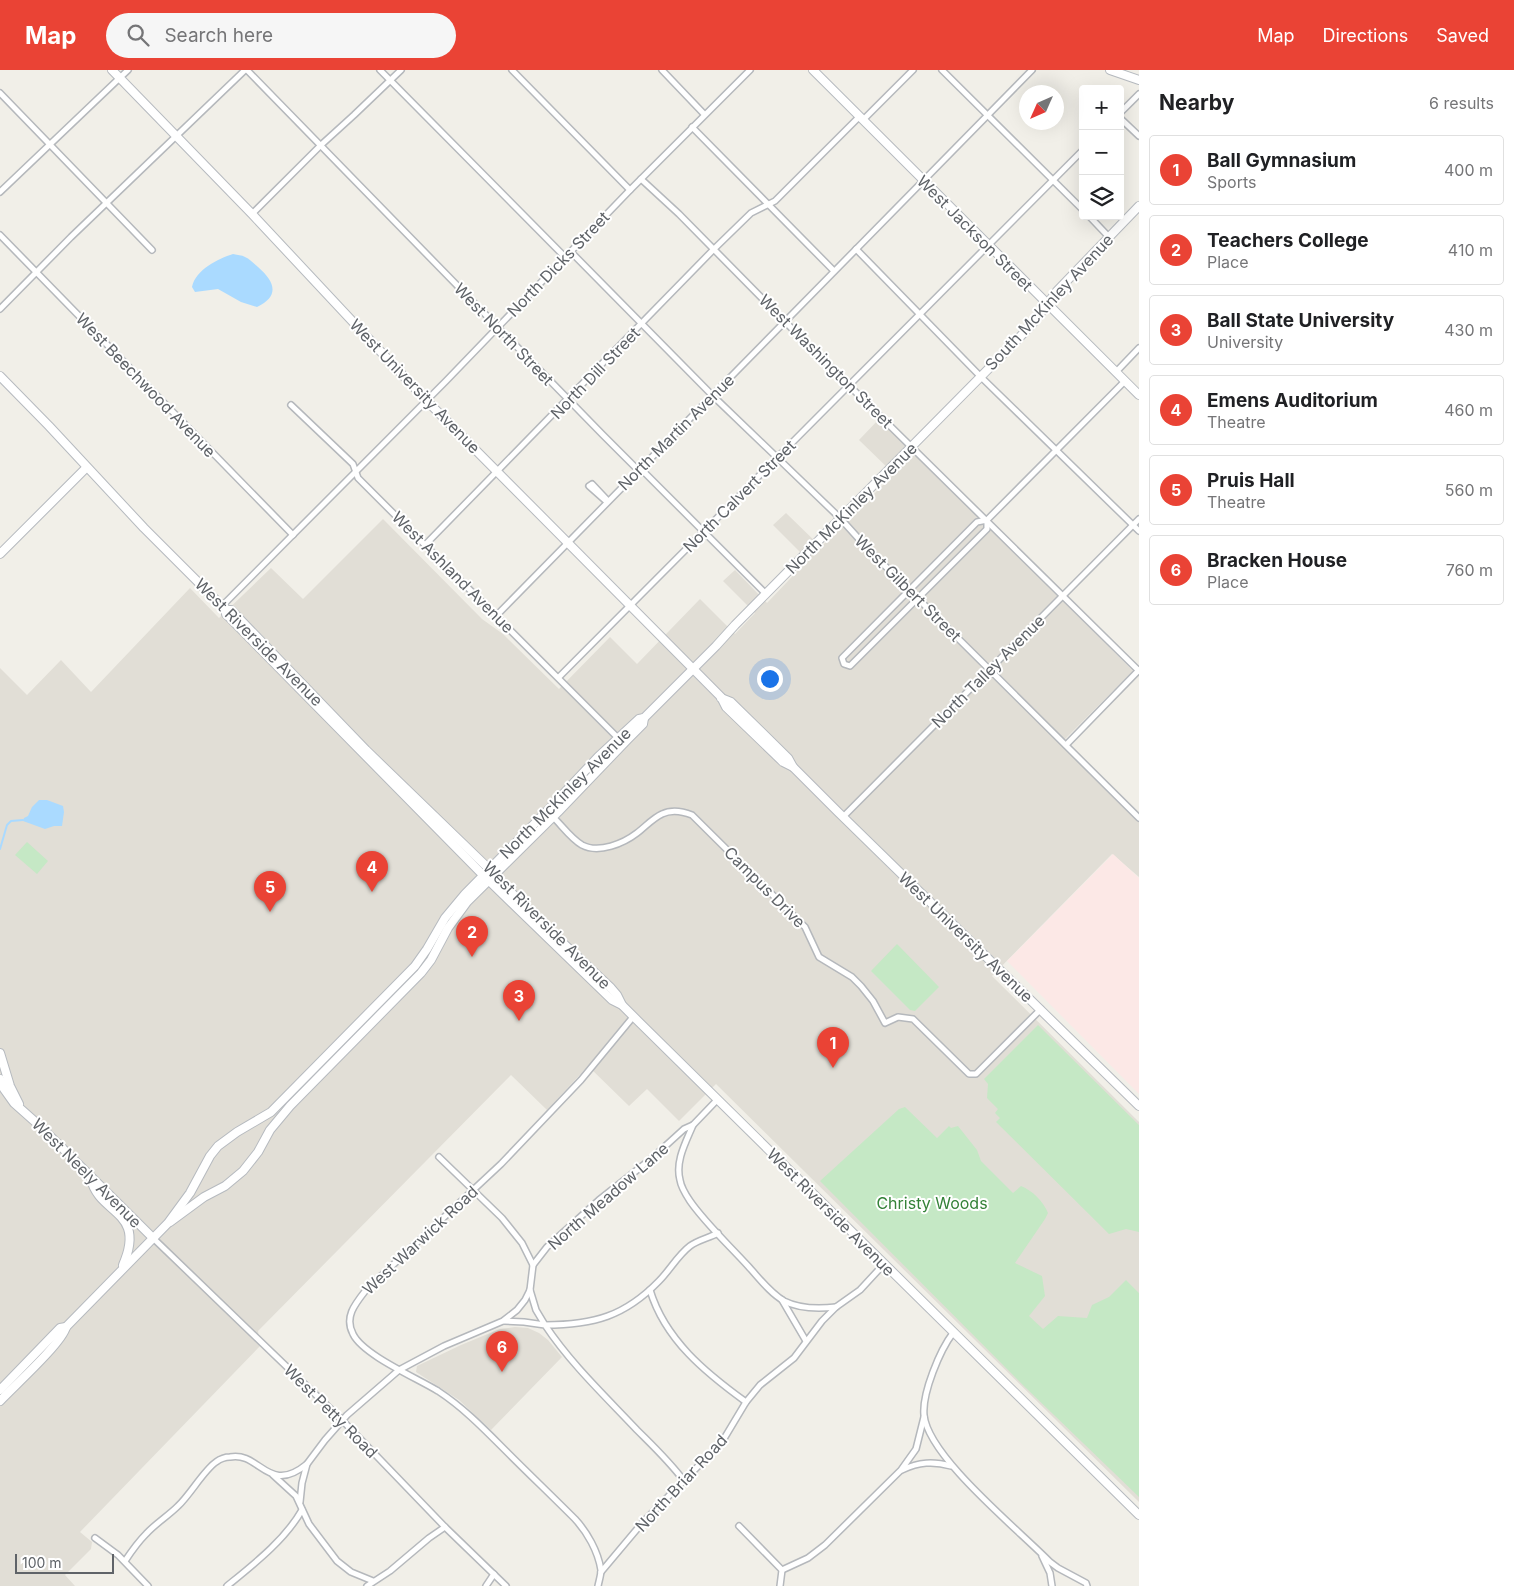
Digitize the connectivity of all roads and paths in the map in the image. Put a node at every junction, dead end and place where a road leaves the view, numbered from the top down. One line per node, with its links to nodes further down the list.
1 (112, 70): 14 (street, West University Avenue)
2 (128, 70): 14 (street)
3 (246, 70): 25 (street); 28 (street, West North Street)
4 (380, 70): 16 (street)
5 (401, 70): 16 (street)
6 (512, 70): 33 (street)
7 (662, 70): 20 (street)
8 (750, 70): 20 (street, North Dicks Street)
9 (812, 70): 22 (street, West Jackson Street)
10 (913, 70): 22 (street, North Dill Street)
11 (942, 70): 21 (street)
12 (1032, 70): 21 (street, North Martin Avenue)
13 (1110, 70): 15 (street)
14 (120, 78): 25 (street, West University Avenue); 27 (street)
15 (1139, 80)
16 (390, 81): 28 (street); 48 (street)
17 (0, 93): 27 (street)
18 (1139, 94): 19 (street)
19 (1124, 109)
20 (704, 114): 24 (street, North Dicks Street)
21 (988, 115): 31 (street); 32 (street, North Martin Avenue)
22 (861, 119): 32 (street, West Jackson Street); 36 (street, North Dill Street)
23 (1124, 122): 26 (street)
24 (692, 127): 30 (street, North Dicks Street); 36 (street)
25 (176, 136): 35 (street); 39 (street, West University Avenue)
26 (1139, 136)
27 (49, 144): 34 (street); 35 (street)
28 (321, 145): 39 (street); 56 (street, West North Street)
29 (1079, 154): 31 (street, North Calvert Street)
30 (641, 179): 33 (street, North Dicks Street); 44 (street, West Washington Street)
31 (1053, 180): 37 (street); 43 (street, North Calvert Street)
32 (922, 181): 43 (street, West Jackson Street); 45 (street, North Martin Avenue)
33 (630, 190): 47 (street, North Dicks Street)
34 (0, 192)
35 (106, 203): 46 (street); 49 (street)
36 (768, 205): 44 (street, North Dill Street); 50 (street)
37 (1079, 206)
38 (1139, 206): 42 (street, South McKinley Avenue)
39 (252, 214): 65 (street, West University Avenue)
40 (1093, 220): 42 (street)
41 (0, 234): 49 (street, West Beechwood Avenue)
42 (1109, 237): 51 (street, South McKinley Avenue)
43 (988, 246): 51 (street, West Jackson Street); 53 (street, North Calvert Street)
44 (714, 249): 54 (street, West Washington Street); 55 (street, North Dill Street)
45 (856, 249): 50 (street, North Martin Avenue); 53 (street)
46 (152, 250)
47 (571, 252): 48 (street, North Dicks Street); 55 (street, West Gilbert Street)
48 (565, 257): 56 (street, North Dicks Street)
49 (37, 271): 52 (street); 81 (street, West Beechwood Avenue)
50 (834, 271): 54 (street, North Martin Avenue)
51 (1047, 304): 58 (street, West Jackson Street); 60 (street, South McKinley Avenue)
52 (0, 309)
53 (919, 314): 60 (street); 62 (street, North Calvert Street)
54 (785, 320): 62 (street, West Washington Street); 63 (street, North Martin Avenue)
55 (643, 324): 63 (street, West Gilbert Street); 66 (street, North Dill Street)
56 (497, 328): 65 (street, North Dicks Street); 66 (street, West North Street)
57 (1139, 348): 58 (street)
58 (1116, 372): 61 (street, West Jackson Street)
59 (0, 376): 71 (street, West Riverside Avenue)
60 (981, 376): 68 (street, North McKinley Avenue); 69 (street)
61 (1125, 381): 64 (street, West Jackson Street); 69 (street)
62 (850, 385): 68 (street, West Washington Street); 70 (street, North Calvert Street)
63 (712, 395): 70 (street, West Gilbert Street); 72 (street, North Martin Avenue)
64 (1139, 395)
65 (426, 400): 73 (street, West University Avenue); 74 (street, North Dicks Street)
66 (569, 400): 72 (street, West North Street); 73 (street, North Dill Street)
67 (291, 405): 74 (street, West Ashland Avenue)
68 (912, 446): 75 (street, North McKinley Avenue); 77 (street, West Washington Street)
69 (1057, 450): 77 (street); 78 (street)
70 (776, 458): 75 (street, West Gilbert Street); 79 (street, North Calvert Street)
71 (86, 468): 84 (street); 90 (street, West Riverside Avenue)
72 (639, 469): 79 (street, West North Street); 82 (street, North Martin Avenue)
73 (498, 471): 82 (street, West University Avenue); 83 (street, North Dill Street)
74 (355, 472): 81 (street, North Dicks Street); 83 (street, West Ashland Avenue)
75 (840, 518): 85 (street, West Gilbert Street); 86 (street, North McKinley Avenue)
76 (1139, 519): 78 (street, North Talley Avenue)
77 (987, 520): 85 (street); 87 (street, West Washington Street); 88 (street)
78 (1133, 525): 80 (street); 87 (street, North Talley Avenue)
79 (704, 531): 86 (street, West North Street); 89 (street, North Calvert Street)
80 (1139, 531)
81 (292, 535): 90 (street, North Dicks Street)
82 (567, 542): 89 (street, West University Avenue); 91 (street, North Martin Avenue)
83 (425, 545): 91 (street, West Ashland Avenue)
84 (0, 554)
85 (909, 590): 88 (street, West Gilbert Street); 88 (street)
86 (766, 594): 93 (street, North McKinley Avenue)
87 (1063, 596): 92 (street, North Talley Avenue); 94 (street, West Washington Street)
88 (917, 598): 92 (street, West Gilbert Street)
89 (630, 605): 93 (street, West University Avenue); 95 (street, North Calvert Street)
90 (224, 608): 102 (street, West Riverside Avenue)
91 (496, 616): 95 (street, West Ashland Avenue)
92 (990, 668): 98 (street, West Gilbert Street); 100 (street, North Talley Avenue)
93 (693, 670): 96 (street, North McKinley Avenue); 100 (street, West University Avenue)
94 (1139, 670): 98 (street)
95 (559, 678): 97 (street, West Ashland Avenue)
96 (644, 718): 97 (street, North McKinley Avenue); 99 (street)
97 (618, 738): 99 (street, North McKinley Avenue)
98 (1066, 745): 101 (street, West Gilbert Street)
99 (550, 814): 102 (street, North McKinley Avenue); 103 (street, Campus Drive)
100 (844, 817): 103 (street, West University Avenue)
101 (1139, 818)
102 (488, 877): 104 (street, West Riverside Avenue); 114 (street, North McKinley Avenue); 114 (street, North McKinley Avenue)
103 (1040, 1009): 108 (street, West University Avenue)
104 (634, 1017): 107 (street, West Riverside Avenue); 113 (street, West Warwick Road)
105 (0, 1053): 109 (street, West Neely Avenue)
106 (0, 1079): 109 (street, West Neely Avenue)
107 (717, 1100): 110 (street, North Meadow Lane); 117 (street, West Riverside Avenue)
108 (1139, 1106)
109 (20, 1108): 112 (street, West Neely Avenue)
110 (693, 1125): 115 (street); 118 (street, North Meadow Lane)
111 (438, 1157): 113 (street)
112 (91, 1177): 116 (street, West Neely Avenue); 119 (street)
113 (474, 1191): 118 (street); 129 (street, West Warwick Road)
114 (168, 1223): 116 (street, North McKinley Avenue)
115 (718, 1233): 121 (street); 122 (street)
116 (153, 1238): 119 (street, North McKinley Avenue); 134 (street, West Petty Road)
117 (884, 1264): 123 (street, North Briar Road); 127 (street, West Riverside Avenue)
118 (533, 1265): 120 (street)
119 (121, 1271): 126 (street, North McKinley Avenue)
120 (530, 1290): 124 (street); 125 (street)
121 (650, 1290): 125 (street); 132 (street)
122 (782, 1300): 123 (street); 128 (street)
123 (836, 1307): 128 (street, North Briar Road)
124 (503, 1322): 125 (street); 129 (street)
125 (545, 1325): 139 (street)
126 (66, 1327): 130 (street, North McKinley Avenue); 131 (street, North McKinley Avenue)
127 (953, 1333): 133 (street); 142 (street, West Riverside Avenue)
128 (806, 1341): 132 (street, North Briar Road)
129 (400, 1370): 134 (street); 149 (street, West Warwick Road)
130 (0, 1390)
131 (0, 1401)
132 (746, 1402): 139 (street, North Briar Road)
133 (924, 1416): 136 (street); 137 (street)
134 (342, 1420): 135 (street); 143 (street, West Petty Road)
135 (308, 1464): 138 (street); 140 (street)
136 (952, 1466): 137 (street); 146 (street)
137 (901, 1470): 148 (street)
138 (273, 1475): 140 (street); 147 (street)
139 (684, 1481): 149 (street, North Briar Road)
140 (300, 1502): 141 (street)
141 (302, 1510): 151 (street); 153 (street)
142 (1139, 1515)
143 (445, 1526): 150 (street, West Petty Road); 151 (street)
144 (739, 1526): 148 (street)
145 (95, 1538): 147 (street)
146 (1041, 1553): 159 (street); 160 (street)
147 (125, 1562): 152 (street)
148 (782, 1570): 158 (street)
149 (601, 1572): 157 (street)
150 (494, 1574): 155 (street); 156 (street, West Petty Road)
151 (373, 1581): 154 (street)
152 (148, 1586)
153 (227, 1586)
154 (367, 1586)
155 (486, 1586)
156 (506, 1586)
157 (598, 1586)
158 (780, 1586)
159 (1052, 1586)
160 (1087, 1586)

